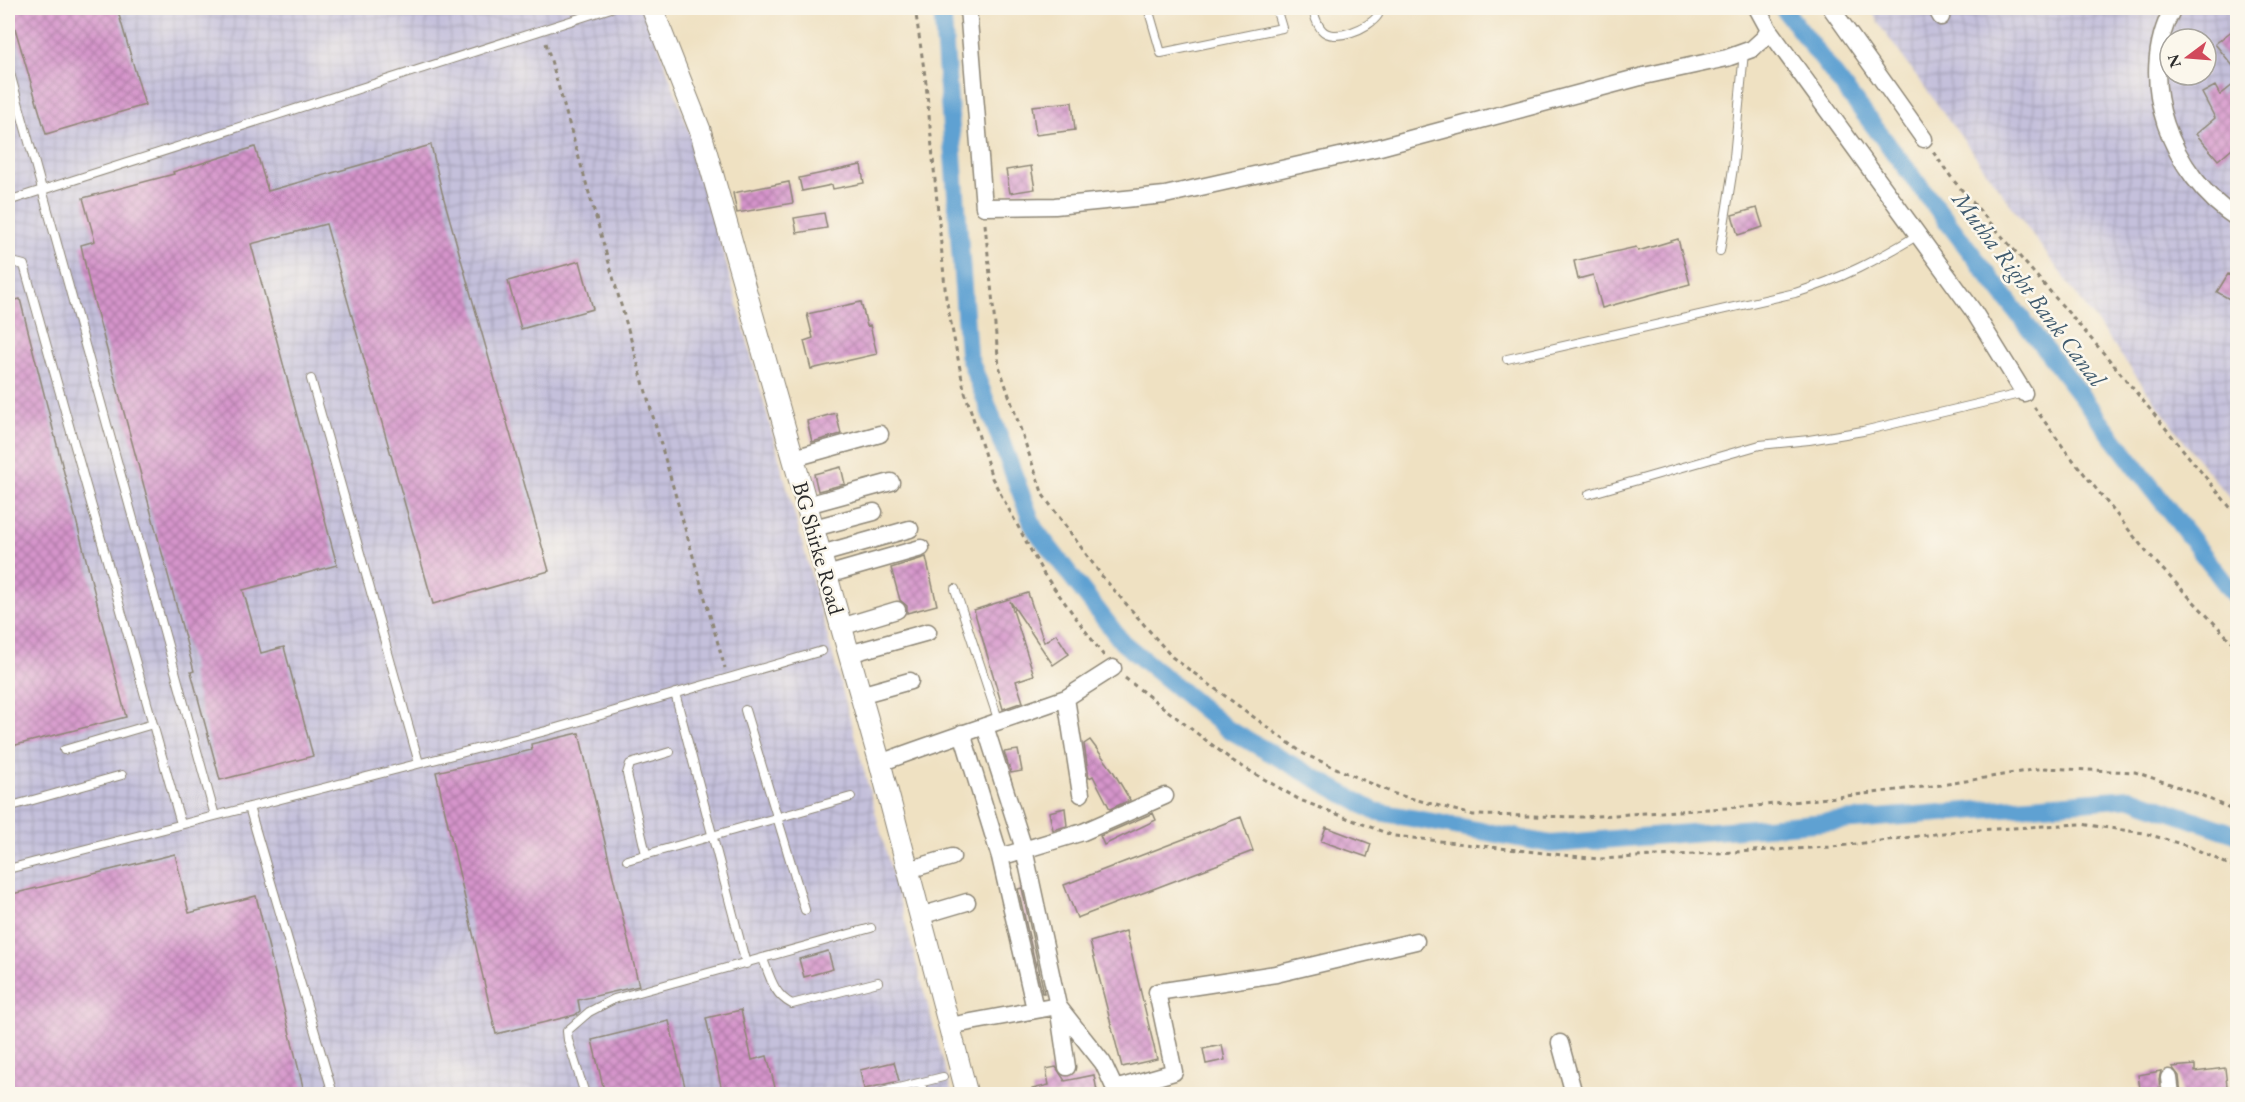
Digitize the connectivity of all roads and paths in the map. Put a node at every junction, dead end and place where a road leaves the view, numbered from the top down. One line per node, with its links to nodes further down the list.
1 (611, 8): 12 (lane)
2 (652, 8): 28 (street, BG Shirke Road)
3 (915, 8): 46 (path)
4 (968, 8): 19 (street)
5 (1148, 8): 6 (lane)
6 (1276, 8)
7 (1312, 8): 8 (lane)
8 (1377, 8)
9 (1756, 8): 13 (street)
10 (1831, 8): 16 (street)
11 (2173, 8): 20 (street)
12 (542, 30): 17 (lane); 47 (path)
13 (1769, 30): 14 (street); 21 (street)
14 (1744, 52): 19 (street); 22 (lane)
15 (8, 66): 17 (lane)
16 (1924, 139): 33 (path)
17 (41, 190): 18 (lane); 67 (lane)
18 (8, 201)
19 (984, 207): 66 (path)
20 (2238, 219)
21 (1918, 235): 24 (lane); 26 (street)
22 (1720, 251)
23 (8, 261): 53 (lane)
24 (1507, 359)
25 (311, 379): 58 (lane)
26 (2024, 393): 30 (lane); 43 (path)
27 (880, 434): 28 (street)
28 (794, 458): 31 (street, BG Shirke Road)
29 (891, 482): 31 (street)
30 (1589, 494)
31 (807, 505): 34 (street, BG Shirke Road)
32 (874, 512): 34 (street)
33 (2238, 516)
34 (814, 528): 37 (street, BG Shirke Road)
35 (910, 529): 37 (street)
36 (921, 548): 38 (street)
37 (822, 554): 38 (street, BG Shirke Road)
38 (827, 574): 41 (street, BG Shirke Road)
39 (955, 589): 54 (lane)
40 (897, 610): 41 (street)
41 (841, 627): 45 (street, BG Shirke Road)
42 (928, 632): 45 (street)
43 (2238, 648)
44 (822, 651): 47 (lane)
45 (849, 654): 50 (street, BG Shirke Road)
46 (1113, 668): 51 (street); 77 (path)
47 (728, 678): 49 (lane)
48 (910, 681): 50 (street)
49 (675, 693): 58 (lane); 70 (lane)
50 (860, 696): 59 (street, BG Shirke Road)
51 (1066, 698): 54 (street); 61 (street)
52 (745, 710): 68 (lane)
53 (153, 724): 56 (lane); 69 (lane)
54 (992, 724): 55 (street); 71 (street)
55 (962, 733): 59 (street); 73 (street)
56 (64, 750)
57 (670, 752): 72 (lane)
58 (419, 763): 65 (lane)
59 (880, 763): 78 (street, BG Shirke Road)
60 (122, 775): 64 (lane)
61 (1081, 794)
62 (1165, 796): 71 (street)
63 (851, 797): 68 (lane)
64 (8, 807)
65 (249, 807): 67 (lane); 94 (lane)
66 (2238, 813)
67 (214, 816): 69 (lane)
68 (777, 817): 70 (lane); 80 (lane)
69 (182, 824): 76 (lane)
70 (712, 836): 72 (lane); 85 (lane)
71 (1024, 849): 73 (street); 87 (street)
72 (646, 854): 75 (lane)
73 (1000, 856): 88 (street)
74 (952, 857): 78 (street)
75 (627, 860)
76 (8, 869)
77 (2238, 869)
78 (908, 870): 81 (street, BG Shirke Road)
79 (968, 902): 81 (street)
80 (805, 910)
81 (920, 916): 89 (street, BG Shirke Road)
82 (871, 928): 84 (lane)
83 (1416, 941): 87 (street)
84 (763, 959): 85 (lane); 86 (lane)
85 (746, 964): 95 (lane)
86 (878, 982)
87 (1058, 1006): 88 (street); 91 (street)
88 (1035, 1009): 89 (street)
89 (948, 1026): 98 (street, BG Shirke Road)
90 (1560, 1043): 99 (street)
91 (1067, 1067)
92 (943, 1077): 93 (lane)
93 (921, 1083): 96 (lane); 97 (lane)
94 (333, 1095)
95 (585, 1095)
96 (874, 1095)
97 (924, 1095)
98 (967, 1095)
99 (1574, 1095)

